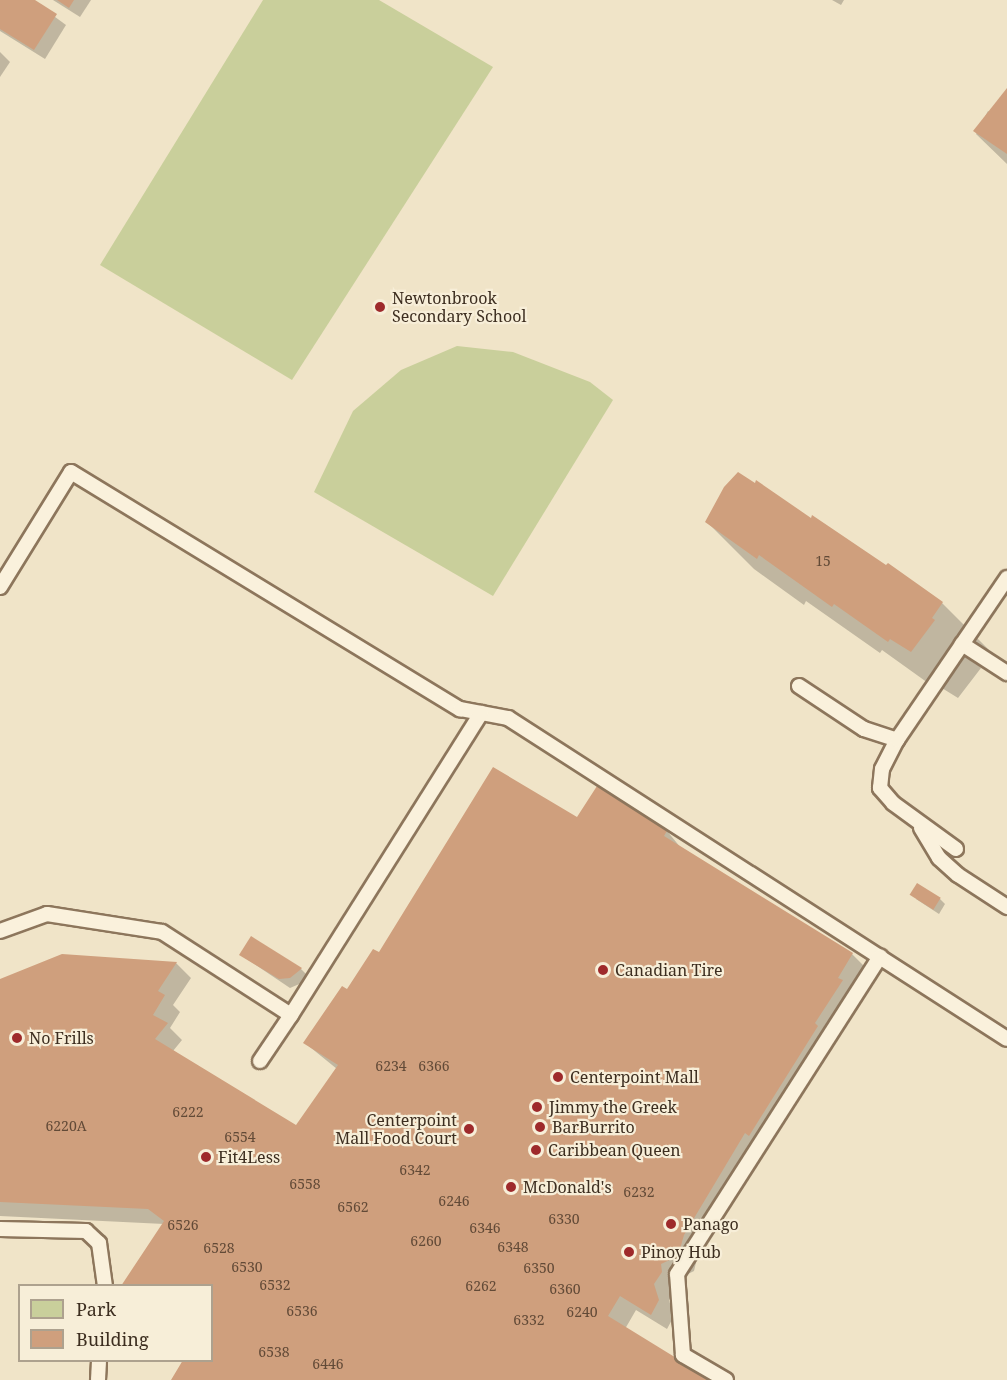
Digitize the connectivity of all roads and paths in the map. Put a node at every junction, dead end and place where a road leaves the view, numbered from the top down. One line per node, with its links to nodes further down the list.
1 (1007, 578): 3 (lane)
2 (0, 587): 6 (lane)
3 (962, 644): 4 (lane); 7 (lane)
4 (1007, 673)
5 (799, 686): 7 (lane)
6 (481, 713): 12 (lane); 13 (lane)
7 (897, 740): 8 (lane)
8 (918, 824): 9 (lane); 10 (lane)
9 (956, 849)
10 (1007, 907)
11 (0, 931): 13 (lane)
12 (880, 956): 14 (lane); 20 (lane)
13 (291, 1015): 15 (lane)
14 (1007, 1039)
15 (260, 1061)
16 (0, 1229): 17 (lane)
17 (105, 1284)
18 (99, 1362): 19 (lane)
19 (98, 1380)
20 (726, 1380)

